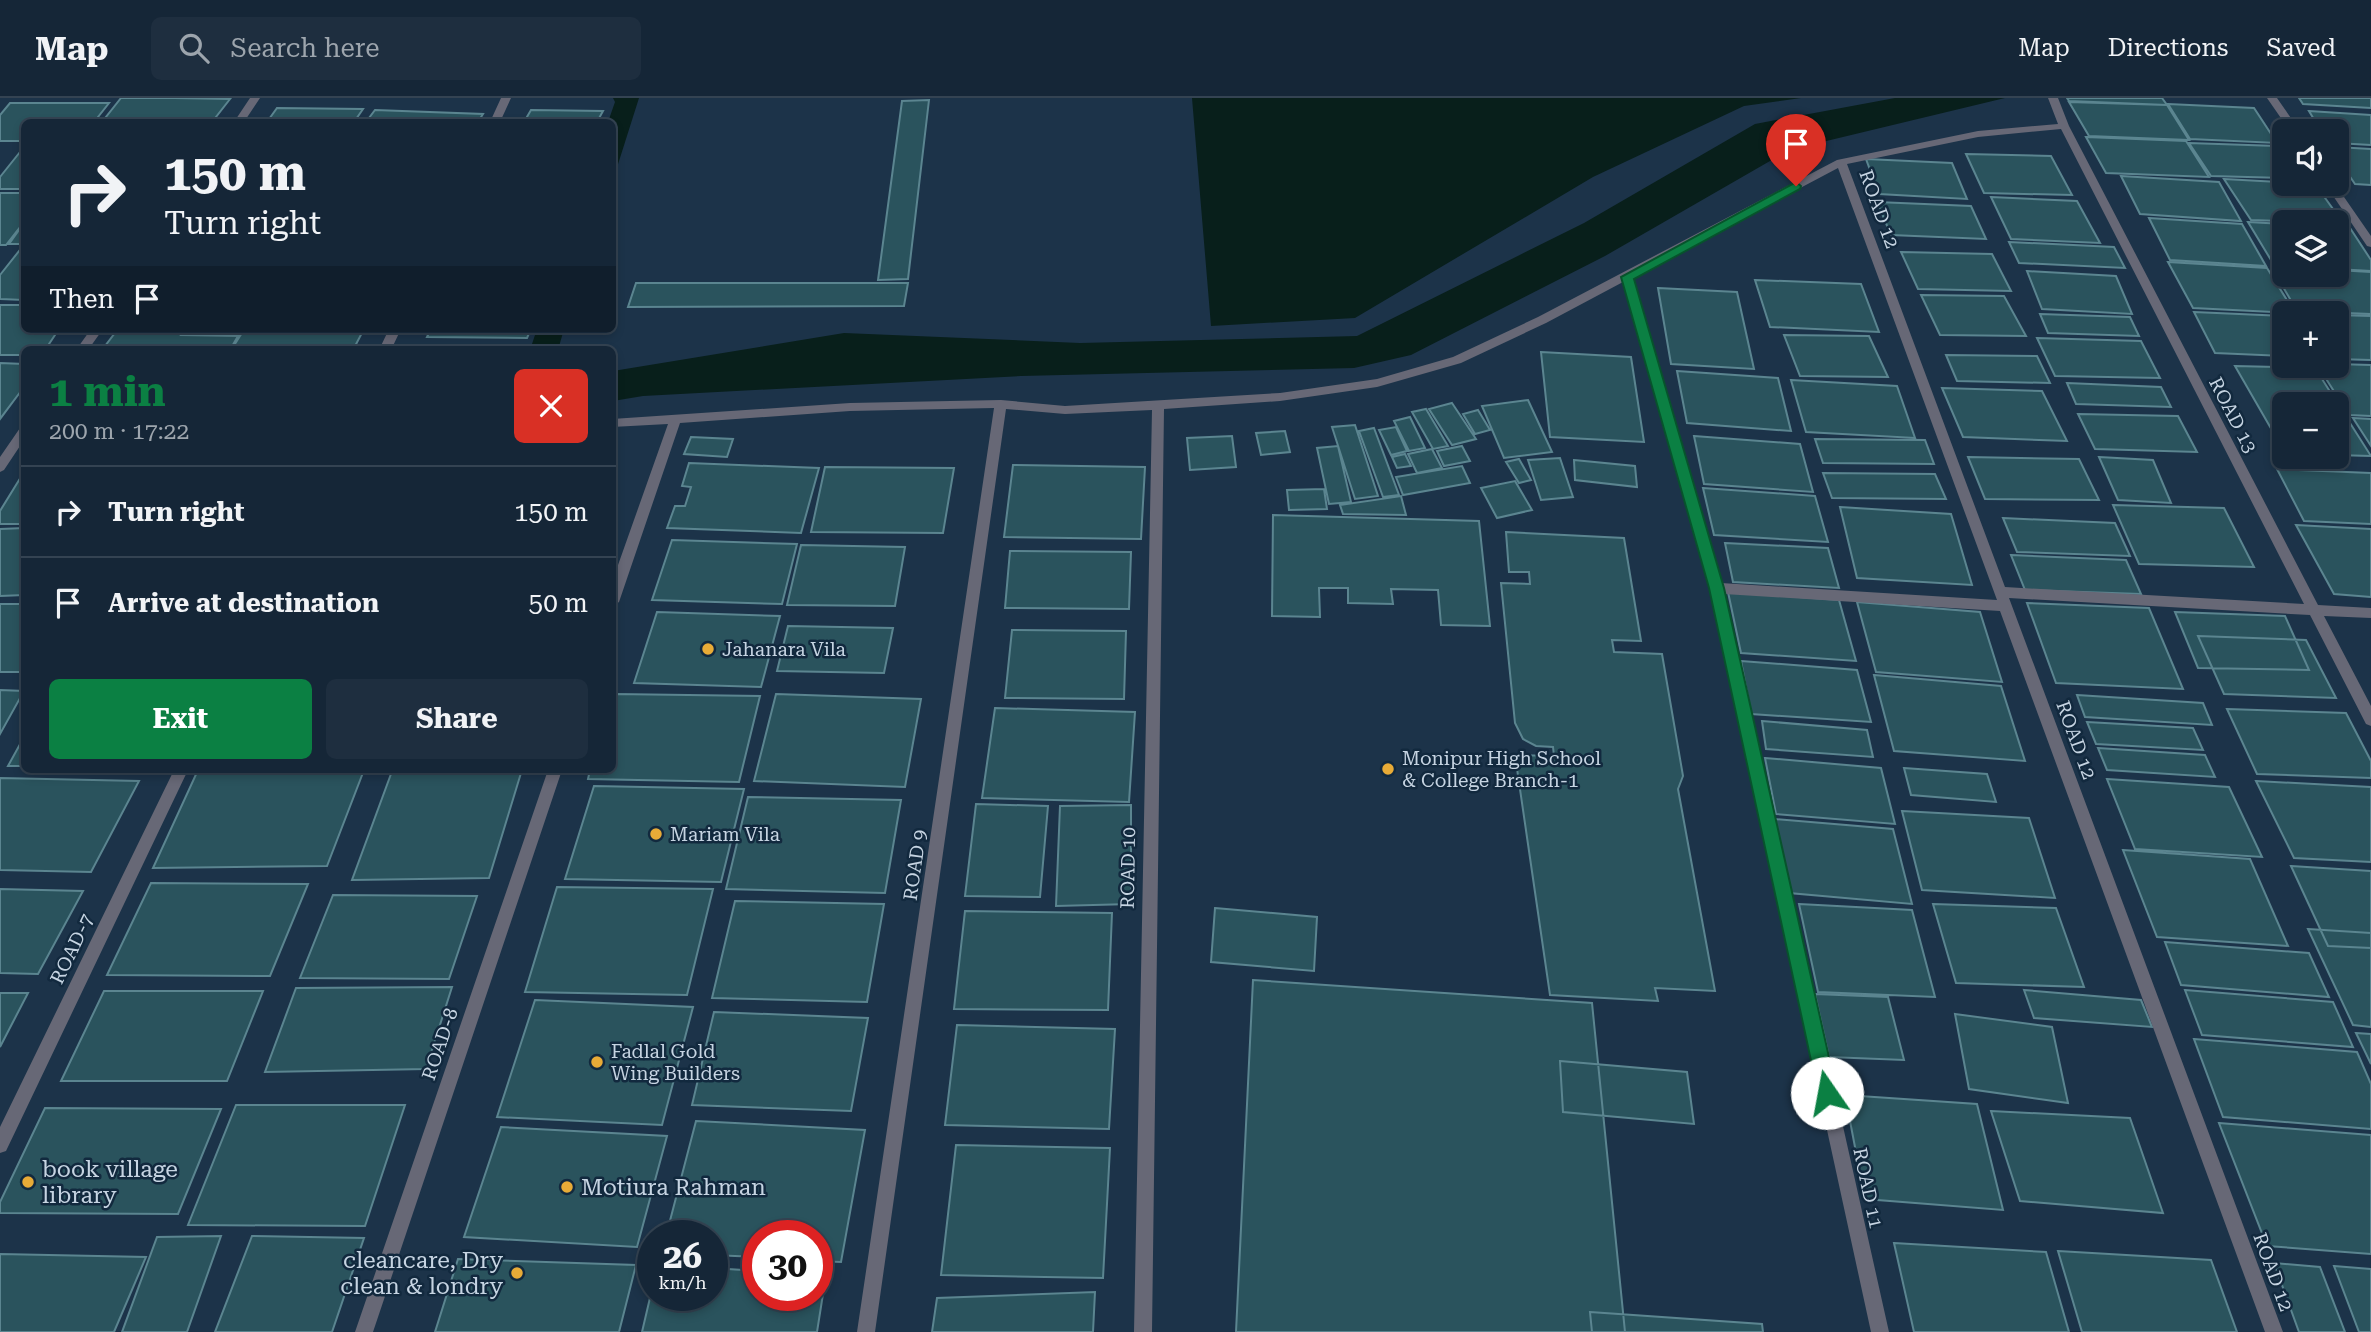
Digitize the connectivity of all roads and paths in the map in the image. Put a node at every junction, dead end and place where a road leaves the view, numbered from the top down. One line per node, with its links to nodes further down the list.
1 (255, 98): 5 (street)
2 (506, 98): 6 (street)
3 (2053, 98): 8 (street, ROAD 13)
4 (2272, 98): 7 (street)
5 (241, 119)
6 (496, 119)
7 (2287, 119)
8 (2064, 126): 9 (street); 23 (street, ROAD 13)
9 (1841, 162): 12 (street); 22 (street, ROAD 12)
10 (2338, 196): 11 (street)
11 (2371, 243)
12 (1627, 277): 14 (street); 20 (street, ROAD 11)
13 (1001, 404): 14 (street); 15 (street); 30 (street, ROAD 9)
14 (1158, 405): 31 (street, ROAD 10)
15 (675, 420): 16 (street); 21 (street)
16 (616, 423)
17 (0, 442): 18 (street)
18 (20, 443): 19 (street)
19 (0, 467)
20 (1716, 588): 22 (street); 32 (street, ROAD 11)
21 (616, 590)
22 (2004, 599): 23 (street); 33 (street, ROAD 12)
23 (2314, 610): 24 (street); 25 (street, ROAD 13)
24 (2371, 613)
25 (2371, 720)
26 (180, 773): 28 (street, ROAD-7)
27 (554, 773): 29 (street, ROAD-8)
28 (0, 1145)
29 (364, 1332)
30 (866, 1332)
31 (1143, 1332)
32 (1880, 1332)
33 (2274, 1332)

